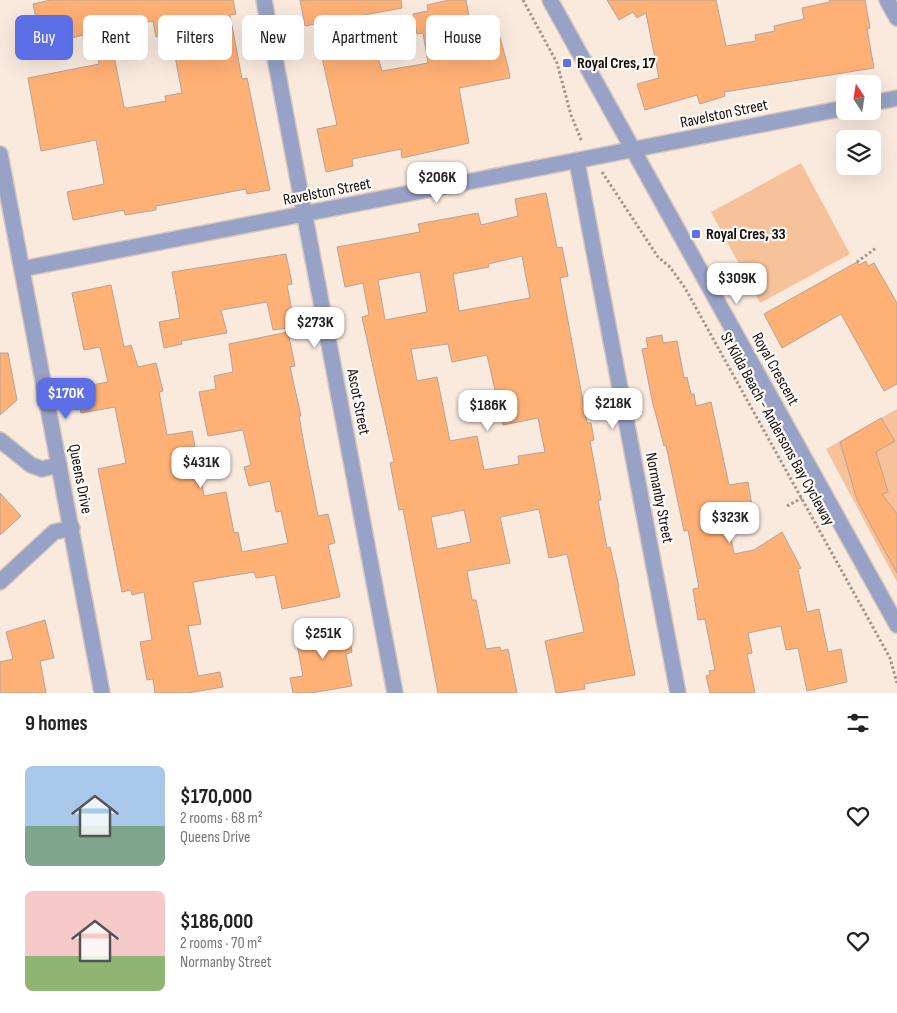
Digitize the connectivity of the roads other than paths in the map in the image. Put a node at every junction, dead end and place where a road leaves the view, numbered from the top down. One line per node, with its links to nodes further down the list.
1 (264, 0): 11 (street, Ascot Street)
2 (550, 0): 8 (street, Royal Crescent)
3 (887, 0): 4 (street)
4 (897, 18)
5 (897, 98): 6 (street)
6 (881, 101)
7 (836, 110): 8 (street, Ravelston Street)
8 (633, 150): 10 (street, Ravelston Street); 17 (street, Royal Crescent)
9 (0, 154): 12 (street, Queens Drive)
10 (577, 162): 11 (street, Ravelston Street); 20 (street, Normanby Street)
11 (305, 214): 12 (street, Ravelston Street); 19 (street, Ascot Street)
12 (22, 269): 14 (street, Queens Drive)
13 (0, 440): 14 (street)
14 (60, 465): 15 (street, Queens Drive)
15 (72, 528): 16 (street); 18 (street, Queens Drive)
16 (0, 582)
17 (897, 625)
18 (102, 693)
19 (395, 693)
20 (678, 693)

